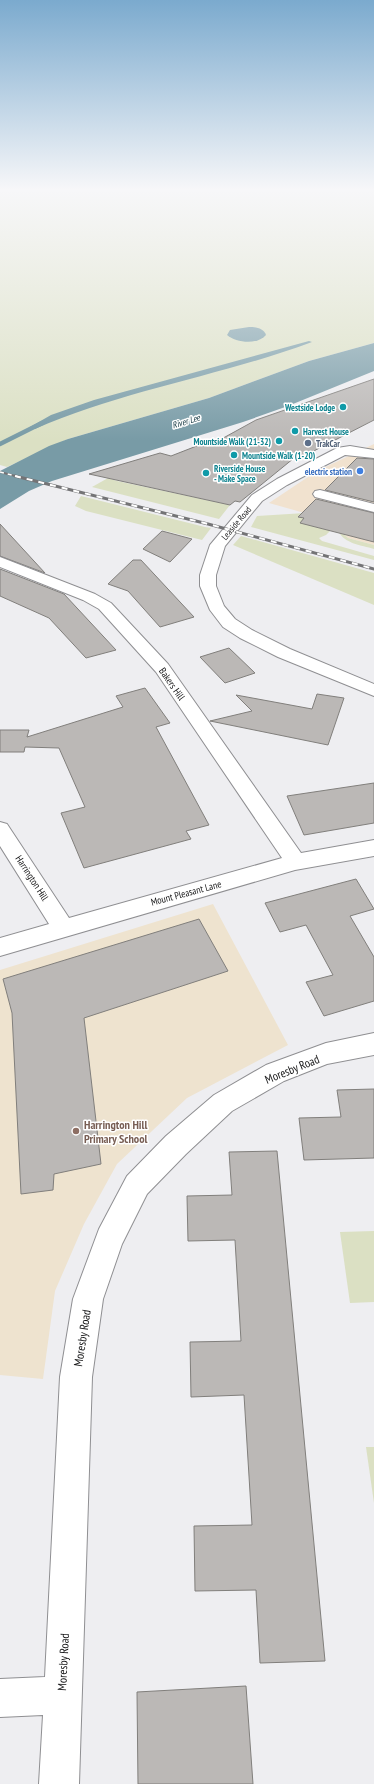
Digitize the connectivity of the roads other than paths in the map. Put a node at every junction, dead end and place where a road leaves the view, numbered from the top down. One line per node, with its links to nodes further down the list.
1 (374, 454): 5 (street, Leaside Road)
2 (320, 494): 3 (street)
3 (374, 508)
4 (0, 562): 8 (street, Bakers Hill)
5 (374, 691)
6 (0, 829): 9 (street, Harrington Hill)
7 (374, 848): 8 (street, Mount Pleasant Lane)
8 (295, 862): 9 (street, Mount Pleasant Lane)
9 (64, 928): 10 (street, Mount Pleasant Lane)
10 (0, 947)
11 (374, 1044): 12 (street, Moresby Road)
12 (61, 1695): 13 (street); 14 (street, Moresby Road)
13 (0, 1698)
14 (59, 1784)

